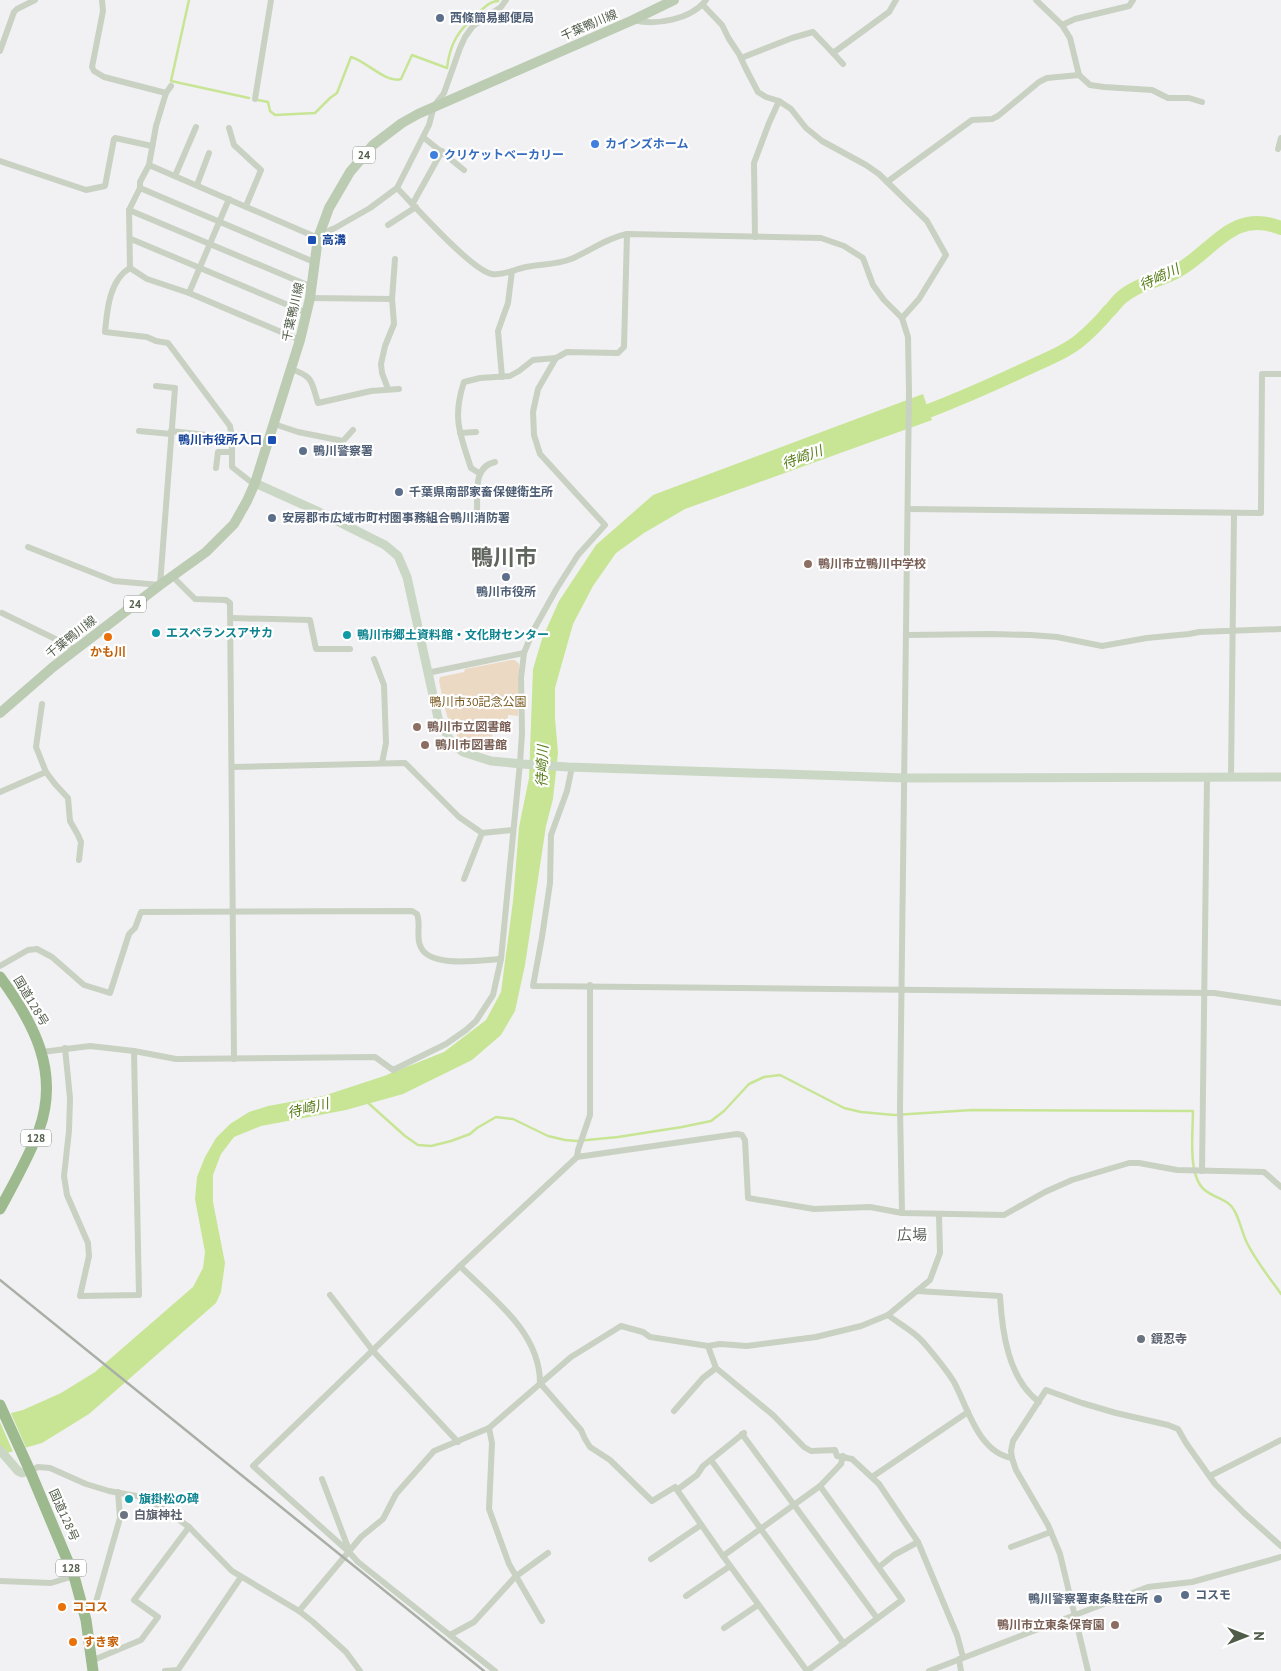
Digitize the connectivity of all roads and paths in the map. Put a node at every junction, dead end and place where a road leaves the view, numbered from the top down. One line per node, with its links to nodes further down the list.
1 (34, 0): 12 (street)
2 (102, 0): 18 (street)
3 (271, 0): 19 (street)
4 (506, 0): 22 (street)
5 (674, 0): 10 (main road, 千葉鴨川線 / 24)
6 (896, 0): 13 (street)
7 (1036, 0): 11 (street)
8 (1133, 0): 11 (street)
9 (705, 2): 10 (street); 14 (street)
10 (633, 20): 22 (main road, 千葉鴨川線 / 24)
11 (1062, 25): 16 (street)
12 (0, 52)
13 (833, 53): 14 (street); 15 (street)
14 (741, 58): 20 (street)
15 (843, 64)
16 (1079, 75): 21 (street); 35 (street)
17 (171, 86): 18 (street)
18 (166, 93): 27 (street)
19 (255, 99)
20 (779, 100): 35 (street); 47 (street)
21 (1202, 102)
22 (434, 106): 25 (street); 45 (main road, 千葉鴨川線 / 24)
23 (196, 127): 34 (street)
24 (229, 128): 41 (street)
25 (423, 137): 29 (street); 38 (street)
26 (1281, 138): 28 (street)
27 (152, 146): 31 (street); 32 (street)
28 (1278, 150)
29 (442, 151): 33 (street); 40 (street)
30 (209, 154): 36 (street)
31 (0, 160)
32 (149, 165): 34 (street); 37 (street)
33 (464, 170)
34 (175, 176): 36 (street)
35 (887, 182): 60 (street)
36 (197, 185): 39 (street)
37 (140, 188): 42 (street); 43 (street)
38 (397, 188): 40 (street); 45 (street)
39 (229, 199): 41 (street); 43 (street)
40 (414, 205): 44 (street); 54 (street)
41 (246, 206): 45 (street)
42 (129, 210): 48 (street); 49 (street)
43 (220, 222): 49 (street); 51 (street)
44 (388, 225)
45 (319, 234): 51 (main road, 千葉鴨川線 / 24)
46 (627, 234): 47 (street); 54 (street); 62 (street)
47 (756, 237): 60 (street)
48 (131, 239): 52 (street); 53 (street)
49 (210, 244): 53 (street); 55 (street)
50 (394, 259): 58 (street)
51 (314, 262): 55 (main road, 千葉鴨川線 / 24)
52 (130, 268): 56 (street); 76 (street)
53 (200, 268): 56 (street); 59 (street)
54 (512, 271): 65 (street)
55 (312, 287): 57 (main road, 千葉鴨川線 / 24)
56 (189, 293): 61 (street)
57 (310, 298): 58 (street); 59 (main road, 千葉鴨川線 / 24)
58 (392, 299): 67 (street)
59 (307, 312): 61 (main road, 千葉鴨川線 / 24)
60 (902, 318): 83 (street)
61 (300, 340): 63 (main road, 千葉鴨川線 / 24)
62 (556, 358): 65 (street); 96 (street)
63 (291, 369): 67 (street); 69 (main road, 千葉鴨川線 / 24)
64 (1281, 374): 85 (street)
65 (502, 377): 74 (street)
66 (156, 386): 72 (street)
67 (388, 389): 68 (street)
68 (399, 389)
69 (274, 424): 70 (street); 80 (main road, 千葉鴨川線 / 24)
70 (353, 430)
71 (139, 431): 72 (street)
72 (171, 432): 75 (street); 88 (street)
73 (476, 432): 74 (street)
74 (460, 433): 79 (street)
75 (207, 435)
76 (231, 452): 78 (street); 80 (street)
77 (495, 462): 79 (street)
78 (216, 468)
79 (479, 473): 82 (street)
80 (255, 483): 87 (main road, 千葉鴨川線 / 24); 98 (street)
81 (458, 488): 82 (street)
82 (478, 488): 84 (street)
83 (908, 509): 85 (street); 93 (street)
84 (477, 513)
85 (1234, 513): 92 (street)
86 (28, 547): 88 (street)
87 (172, 576): 88 (main road, 千葉鴨川線 / 24); 90 (street)
88 (160, 585): 94 (main road, 千葉鴨川線 / 24)
89 (2, 613): 94 (street)
90 (230, 618): 95 (street); 103 (street)
91 (1281, 629): 92 (street)
92 (1233, 630): 93 (street); 107 (street)
93 (906, 635): 109 (street)
94 (76, 649): 100 (main road, 千葉鴨川線 / 24)
95 (350, 649)
96 (524, 653): 98 (street); 102 (street)
97 (374, 659): 101 (street)
98 (427, 673): 102 (street)
99 (42, 704): 105 (street)
100 (0, 714)
101 (382, 763): 103 (street); 112 (street)
102 (521, 764): 104 (street); 111 (street)
103 (232, 767): 115 (street)
104 (570, 767): 109 (street); 119 (street)
105 (46, 772): 110 (street); 113 (street)
106 (1207, 777): 107 (street); 109 (street); 121 (street)
107 (1231, 777): 108 (street)
108 (1281, 777)
109 (905, 778): 120 (street)
110 (0, 792)
111 (513, 830): 112 (street); 116 (street)
112 (482, 833): 114 (street)
113 (79, 860)
114 (464, 879)
115 (233, 913): 116 (street); 117 (street); 126 (street)
116 (501, 959): 126 (street)
117 (0, 966)
118 (0, 977): 125 (highway, 国道128号 / 128)
119 (590, 985): 120 (street); 127 (street)
120 (901, 990): 121 (street); 131 (street)
121 (1205, 993): 122 (street); 128 (street)
122 (1281, 1003)
123 (66, 1048): 124 (street); 124 (street); 125 (street)
124 (134, 1051): 126 (street)
125 (42, 1052): 130 (highway, 国道128号 / 128)
126 (234, 1059)
127 (577, 1158): 131 (street); 133 (street)
128 (1197, 1171): 129 (street); 132 (street)
129 (1281, 1187)
130 (0, 1209)
131 (902, 1214): 132 (street)
132 (939, 1215): 134 (street)
133 (460, 1266): 138 (street); 140 (street)
134 (917, 1292): 136 (street); 141 (street)
135 (330, 1295): 138 (street)
136 (888, 1314): 137 (street); 144 (street)
137 (708, 1346): 139 (street); 140 (street)
138 (373, 1351): 147 (street); 167 (street)
139 (716, 1368): 143 (street); 149 (street)
140 (540, 1383): 145 (street); 157 (street)
141 (1039, 1402): 150 (street); 153 (street)
142 (1, 1408): 152 (highway, 国道128号 / 128)
143 (674, 1411)
144 (968, 1412): 150 (street); 154 (street)
145 (489, 1428): 147 (street); 175 (street)
146 (1281, 1440): 153 (street)
147 (458, 1442): 167 (street)
148 (0, 1450): 152 (street)
149 (843, 1456): 154 (street); 156 (street)
150 (1012, 1458): 163 (street)
151 (711, 1460): 157 (street); 159 (street); 162 (street)
152 (30, 1471): 158 (street); 174 (highway, 国道128号 / 128)
153 (1210, 1476): 165 (street)
154 (872, 1477): 164 (street)
155 (322, 1479): 167 (street)
156 (820, 1486): 159 (street); 173 (street)
157 (677, 1490): 160 (street)
158 (118, 1492): 161 (street); 179 (street)
159 (793, 1506): 162 (street); 183 (street)
160 (701, 1525): 169 (street); 171 (street)
161 (189, 1527): 176 (street); 189 (street)
162 (760, 1529): 169 (street); 187 (street)
163 (1051, 1532): 166 (street); 182 (street)
164 (918, 1542): 173 (street); 188 (street)
165 (1281, 1546)
166 (1011, 1547)
167 (349, 1552): 181 (street); 186 (street)
168 (548, 1553): 175 (street)
169 (723, 1556): 172 (street)
170 (1281, 1557): 182 (street)
171 (651, 1559)
172 (730, 1566): 178 (street); 180 (street)
173 (879, 1566): 183 (street)
174 (74, 1576): 177 (street); 189 (highway, 国道128号 / 128)
175 (515, 1576): 184 (street); 186 (street)
176 (240, 1577): 181 (street); 190 (street)
177 (0, 1581)
178 (686, 1596)
179 (96, 1602)
180 (758, 1605): 185 (street); 187 (street)
181 (299, 1610): 192 (street)
182 (1074, 1615): 188 (street); 196 (street)
183 (877, 1618): 187 (street)
184 (542, 1621)
185 (724, 1628)
186 (450, 1635): 193 (street)
187 (844, 1644)
188 (961, 1658): 194 (street); 195 (street)
189 (92, 1666)
190 (178, 1670): 191 (street)
191 (165, 1671)
192 (360, 1671)
193 (495, 1671)
194 (929, 1671)
195 (961, 1671)
196 (1088, 1671)

